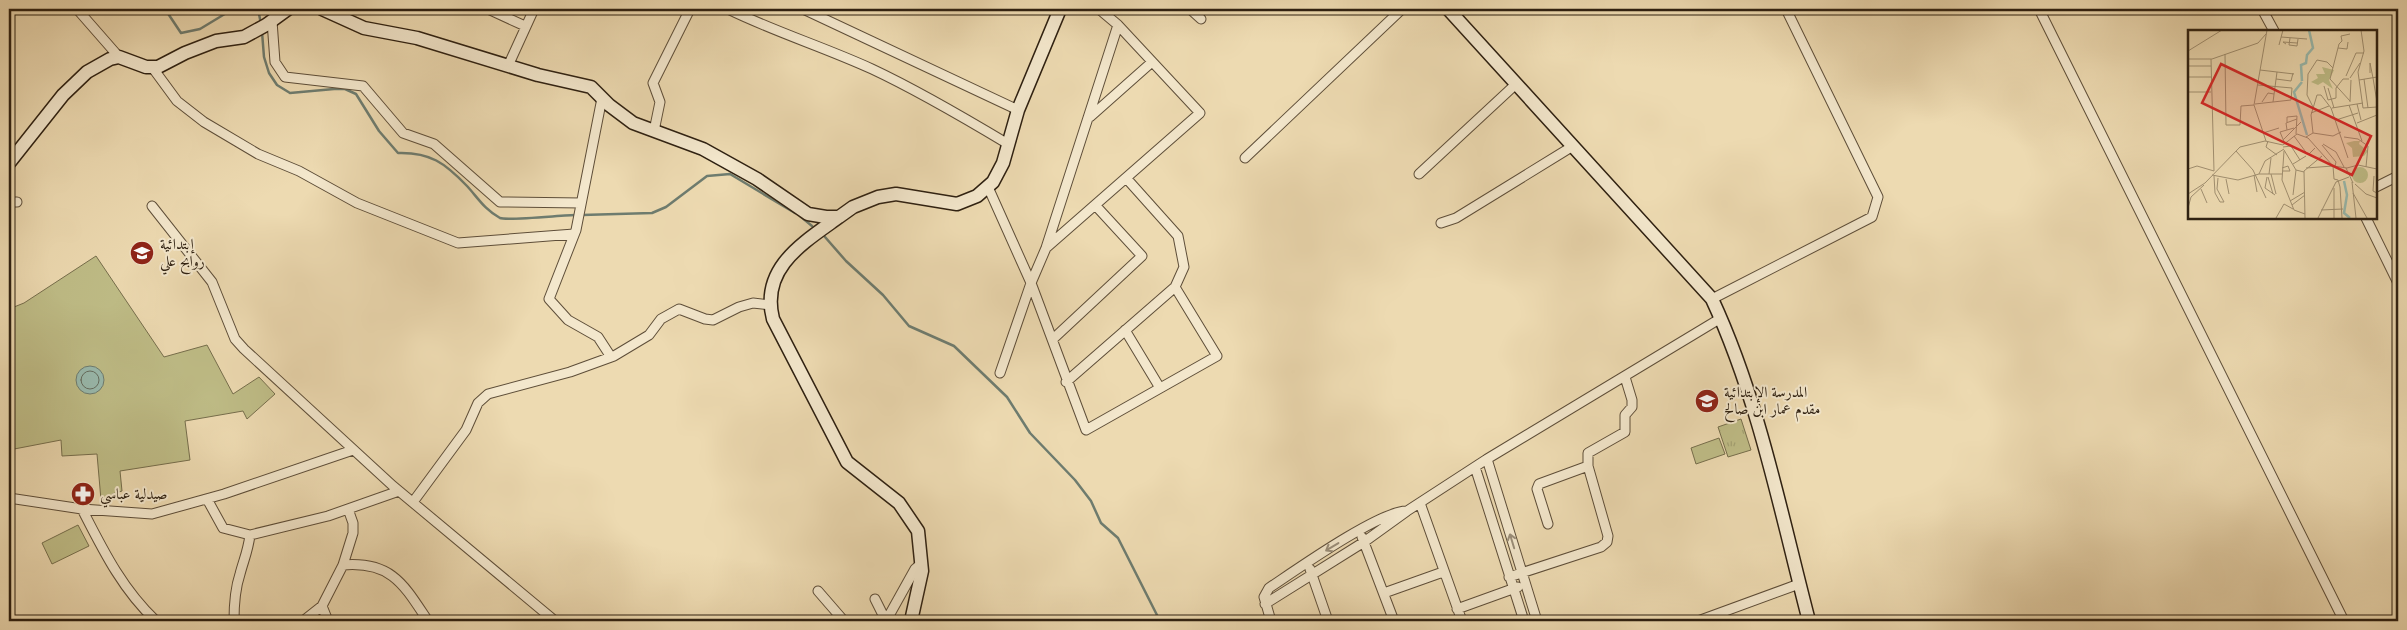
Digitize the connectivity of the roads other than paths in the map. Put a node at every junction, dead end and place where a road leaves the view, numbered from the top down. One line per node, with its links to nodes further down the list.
1 (77, 9): 22 (street)
2 (288, 9): 18 (main road)
3 (322, 9): 24 (main road)
4 (488, 9): 20 (street)
5 (534, 9): 20 (street)
6 (690, 9): 30 (street)
7 (728, 9): 31 (street)
8 (803, 9): 28 (street)
9 (1060, 9): 28 (main road)
10 (1099, 9): 19 (street)
11 (1190, 9): 17 (street)
12 (1402, 9): 33 (street)
13 (1448, 9): 26 (main road)
14 (1786, 9): 51 (street)
15 (2038, 9): 110 (street)
16 (2262, 9): 21 (street)
17 (1201, 19)
18 (265, 25): 25 (main road); 42 (street)
19 (1118, 25): 23 (street); 29 (street)
20 (525, 26): 24 (street)
21 (2273, 30)
22 (119, 57): 25 (main road); 34 (main road)
23 (1152, 62): 29 (street); 37 (street)
24 (508, 66): 27 (main road)
25 (152, 67): 46 (street)
26 (1516, 84): 32 (main road); 35 (street)
27 (602, 98): 30 (main road); 42 (street)
28 (1018, 110): 31 (main road)
29 (1090, 117): 47 (street)
30 (654, 131): 43 (main road)
31 (1008, 144): 39 (main road)
32 (1573, 146): 45 (street); 51 (main road)
33 (1245, 158)
34 (9, 163)
35 (1418, 174)
36 (2398, 176): 38 (street)
37 (1127, 179): 41 (street); 50 (street)
38 (2377, 186)
39 (988, 187): 43 (main road); 48 (street)
40 (152, 206): 61 (street)
41 (1096, 206): 47 (street); 55 (street)
42 (579, 211): 46 (street)
43 (839, 217): 52 (main road)
44 (2366, 219): 49 (street)
45 (1442, 223)
46 (574, 234): 56 (street)
47 (1046, 248): 48 (street)
48 (1031, 283): 55 (street); 57 (street)
49 (2398, 283)
50 (1175, 287): 54 (street); 60 (street)
51 (1712, 299): 53 (main road)
52 (770, 306): 56 (street); 77 (main road)
53 (1721, 318): 58 (street); 85 (main road)
54 (1125, 330): 59 (street); 60 (street)
55 (1054, 339): 59 (street)
56 (611, 357): 68 (street)
57 (1000, 373)
58 (1625, 377): 62 (street); 63 (street)
59 (1066, 382): 60 (street)
60 (1160, 388)
61 (353, 450): 65 (street); 67 (street)
62 (1487, 459): 64 (street); 82 (street, one-way to 62)
63 (1588, 466): 73 (street); 82 (street)
64 (1475, 467): 69 (street); 83 (street)
65 (399, 491): 68 (street); 71 (street)
66 (9, 498): 70 (street)
67 (207, 499): 70 (street); 75 (street)
68 (413, 502): 98 (street)
69 (1420, 503): 72 (street); 80 (street)
70 (82, 509): 93 (street)
71 (348, 509): 75 (street); 79 (street)
72 (1407, 511): 74 (street); 76 (street)
73 (1548, 524)
74 (1358, 531): 76 (street); 78 (street, one-way to 78)
75 (250, 535): 94 (street)
76 (1364, 542): 81 (street); 88 (street)
77 (922, 562): 100 (street); 101 (main road)
78 (1307, 563): 81 (street); 90 (street)
79 (343, 565): 91 (street); 97 (street)
80 (1443, 572): 88 (street); 92 (street)
81 (1312, 573): 90 (street); 103 (street)
82 (1522, 573): 83 (street); 84 (street)
83 (1509, 577): 86 (street)
84 (1525, 584): 86 (street); 107 (street)
85 (1799, 584): 108 (street); 109 (main road)
86 (1513, 588): 92 (street); 106 (street)
87 (818, 591): 99 (street)
88 (1384, 593): 104 (street)
89 (875, 599): 100 (street)
90 (1265, 604): 102 (street)
91 (322, 606): 95 (street); 96 (street)
92 (1457, 609): 105 (street)
93 (156, 621)
94 (234, 621)
95 (303, 621)
96 (328, 621)
97 (428, 621)
98 (555, 621)
99 (844, 621)
100 (886, 621)
101 (911, 621)
102 (1271, 621)
103 (1328, 621)
104 (1394, 621)
105 (1462, 621)
106 (1524, 621)
107 (1537, 621)
108 (1698, 621)
109 (1809, 621)
110 (2344, 621)

